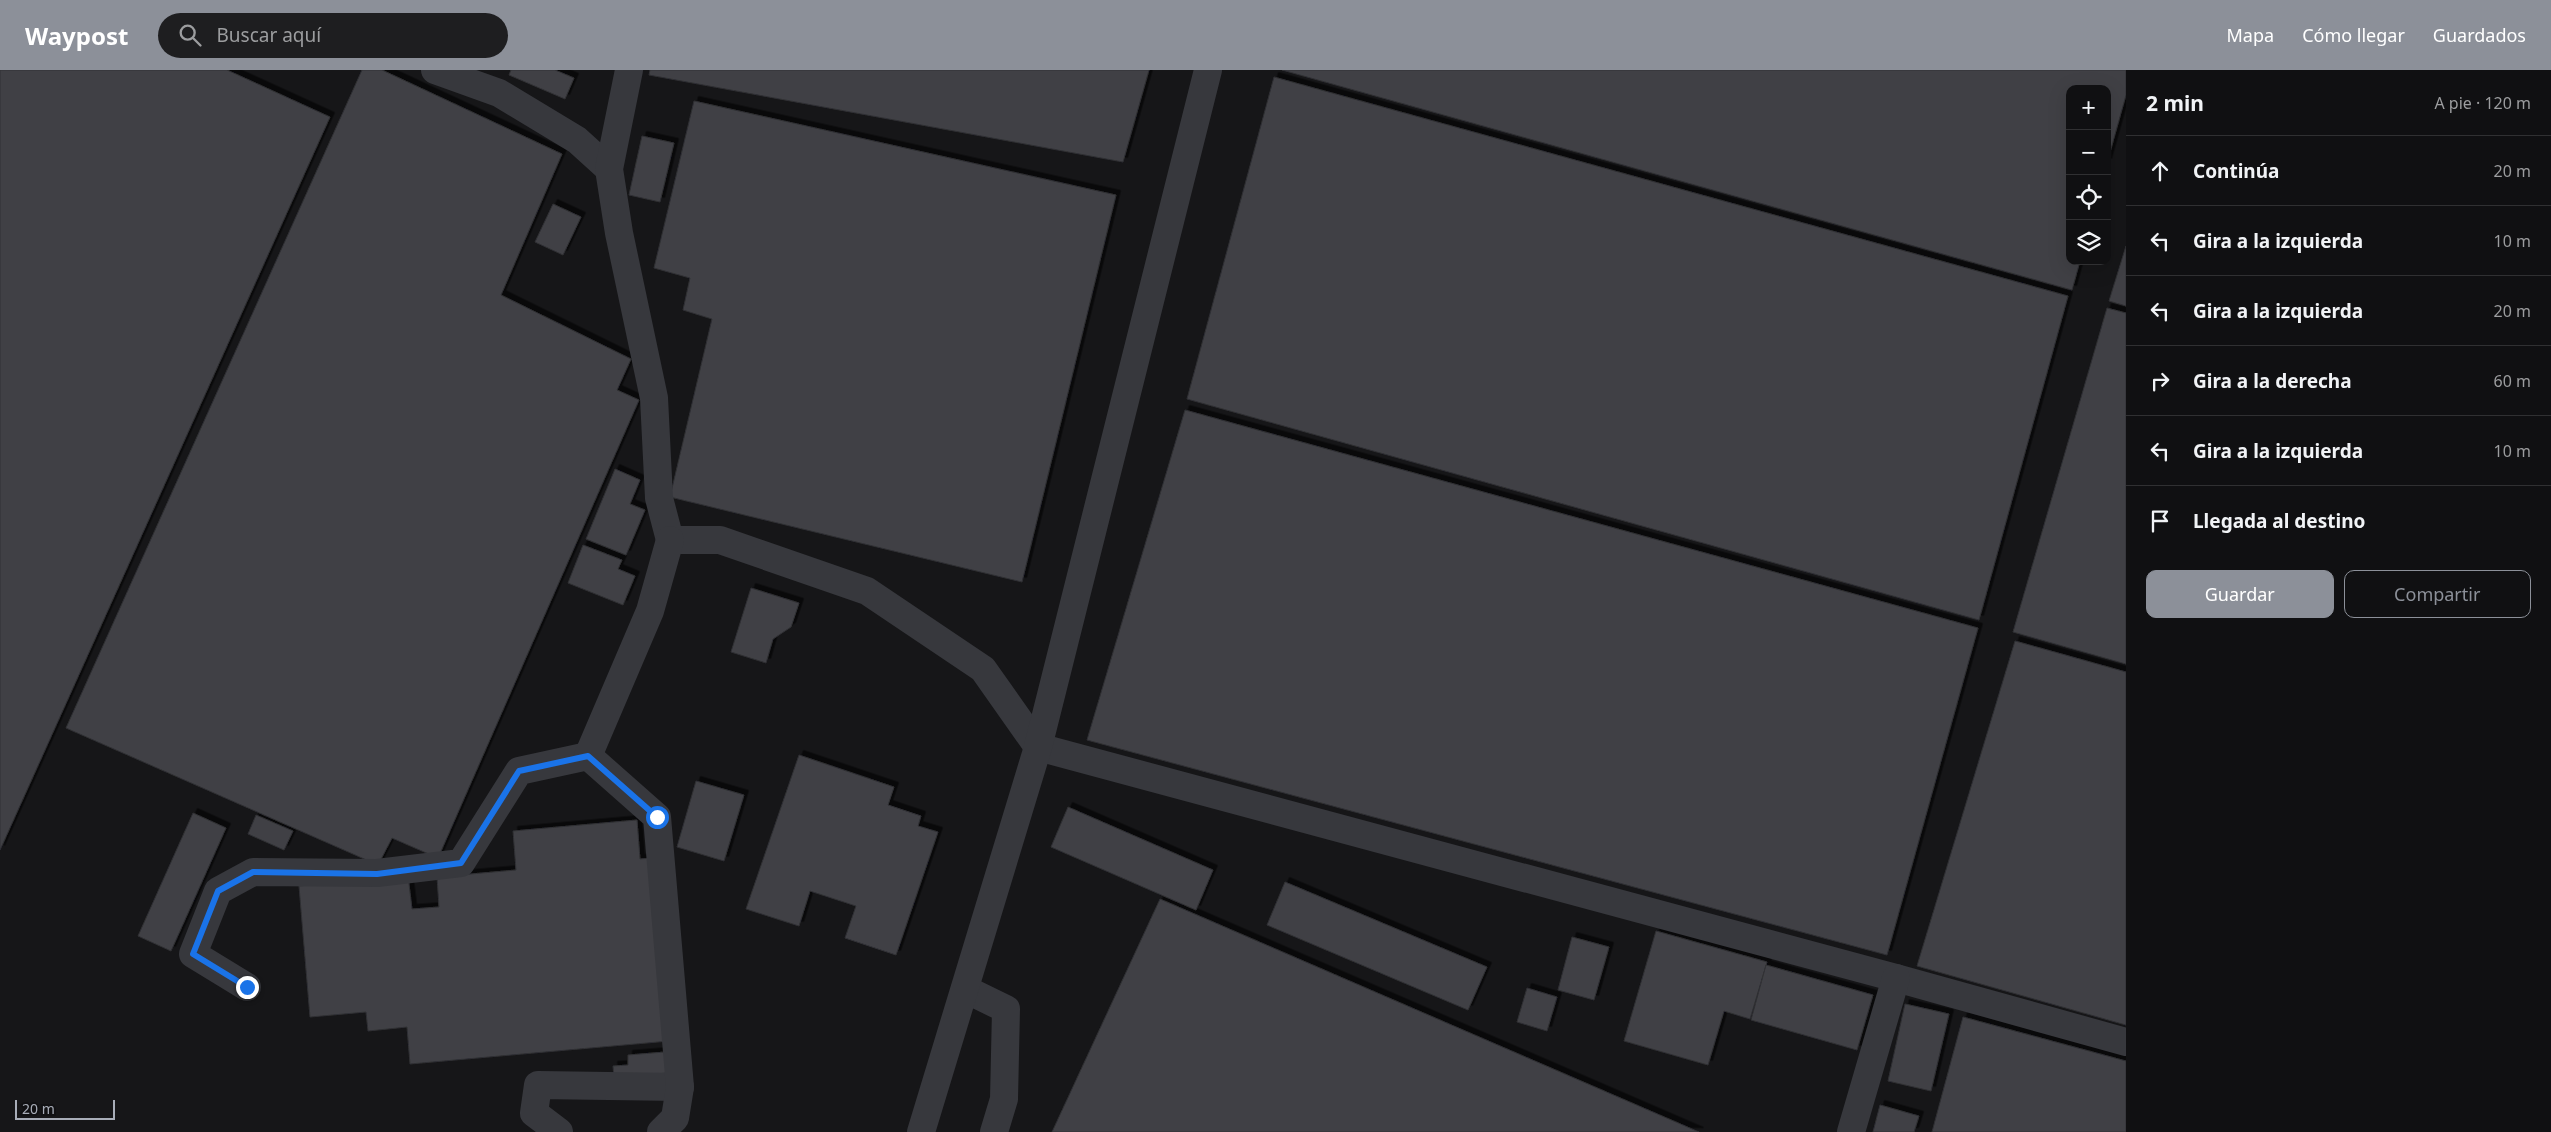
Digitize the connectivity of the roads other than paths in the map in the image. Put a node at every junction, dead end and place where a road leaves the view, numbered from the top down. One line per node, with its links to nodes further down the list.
1 (435, 70): 4 (lane)
2 (629, 70): 4 (lane)
3 (1208, 70): 6 (lane)
4 (609, 169): 5 (lane)
5 (670, 540): 6 (lane); 7 (lane)
6 (1038, 747): 8 (lane); 10 (lane)
7 (588, 756): 9 (lane); 12 (lane)
8 (1896, 978): 11 (lane); 17 (lane)
9 (247, 987)
10 (965, 989): 15 (lane); 16 (lane)
11 (2126, 1042)
12 (680, 1087): 13 (lane); 14 (lane)
13 (558, 1132)
14 (661, 1132)
15 (921, 1132)
16 (994, 1132)
17 (1851, 1132)

